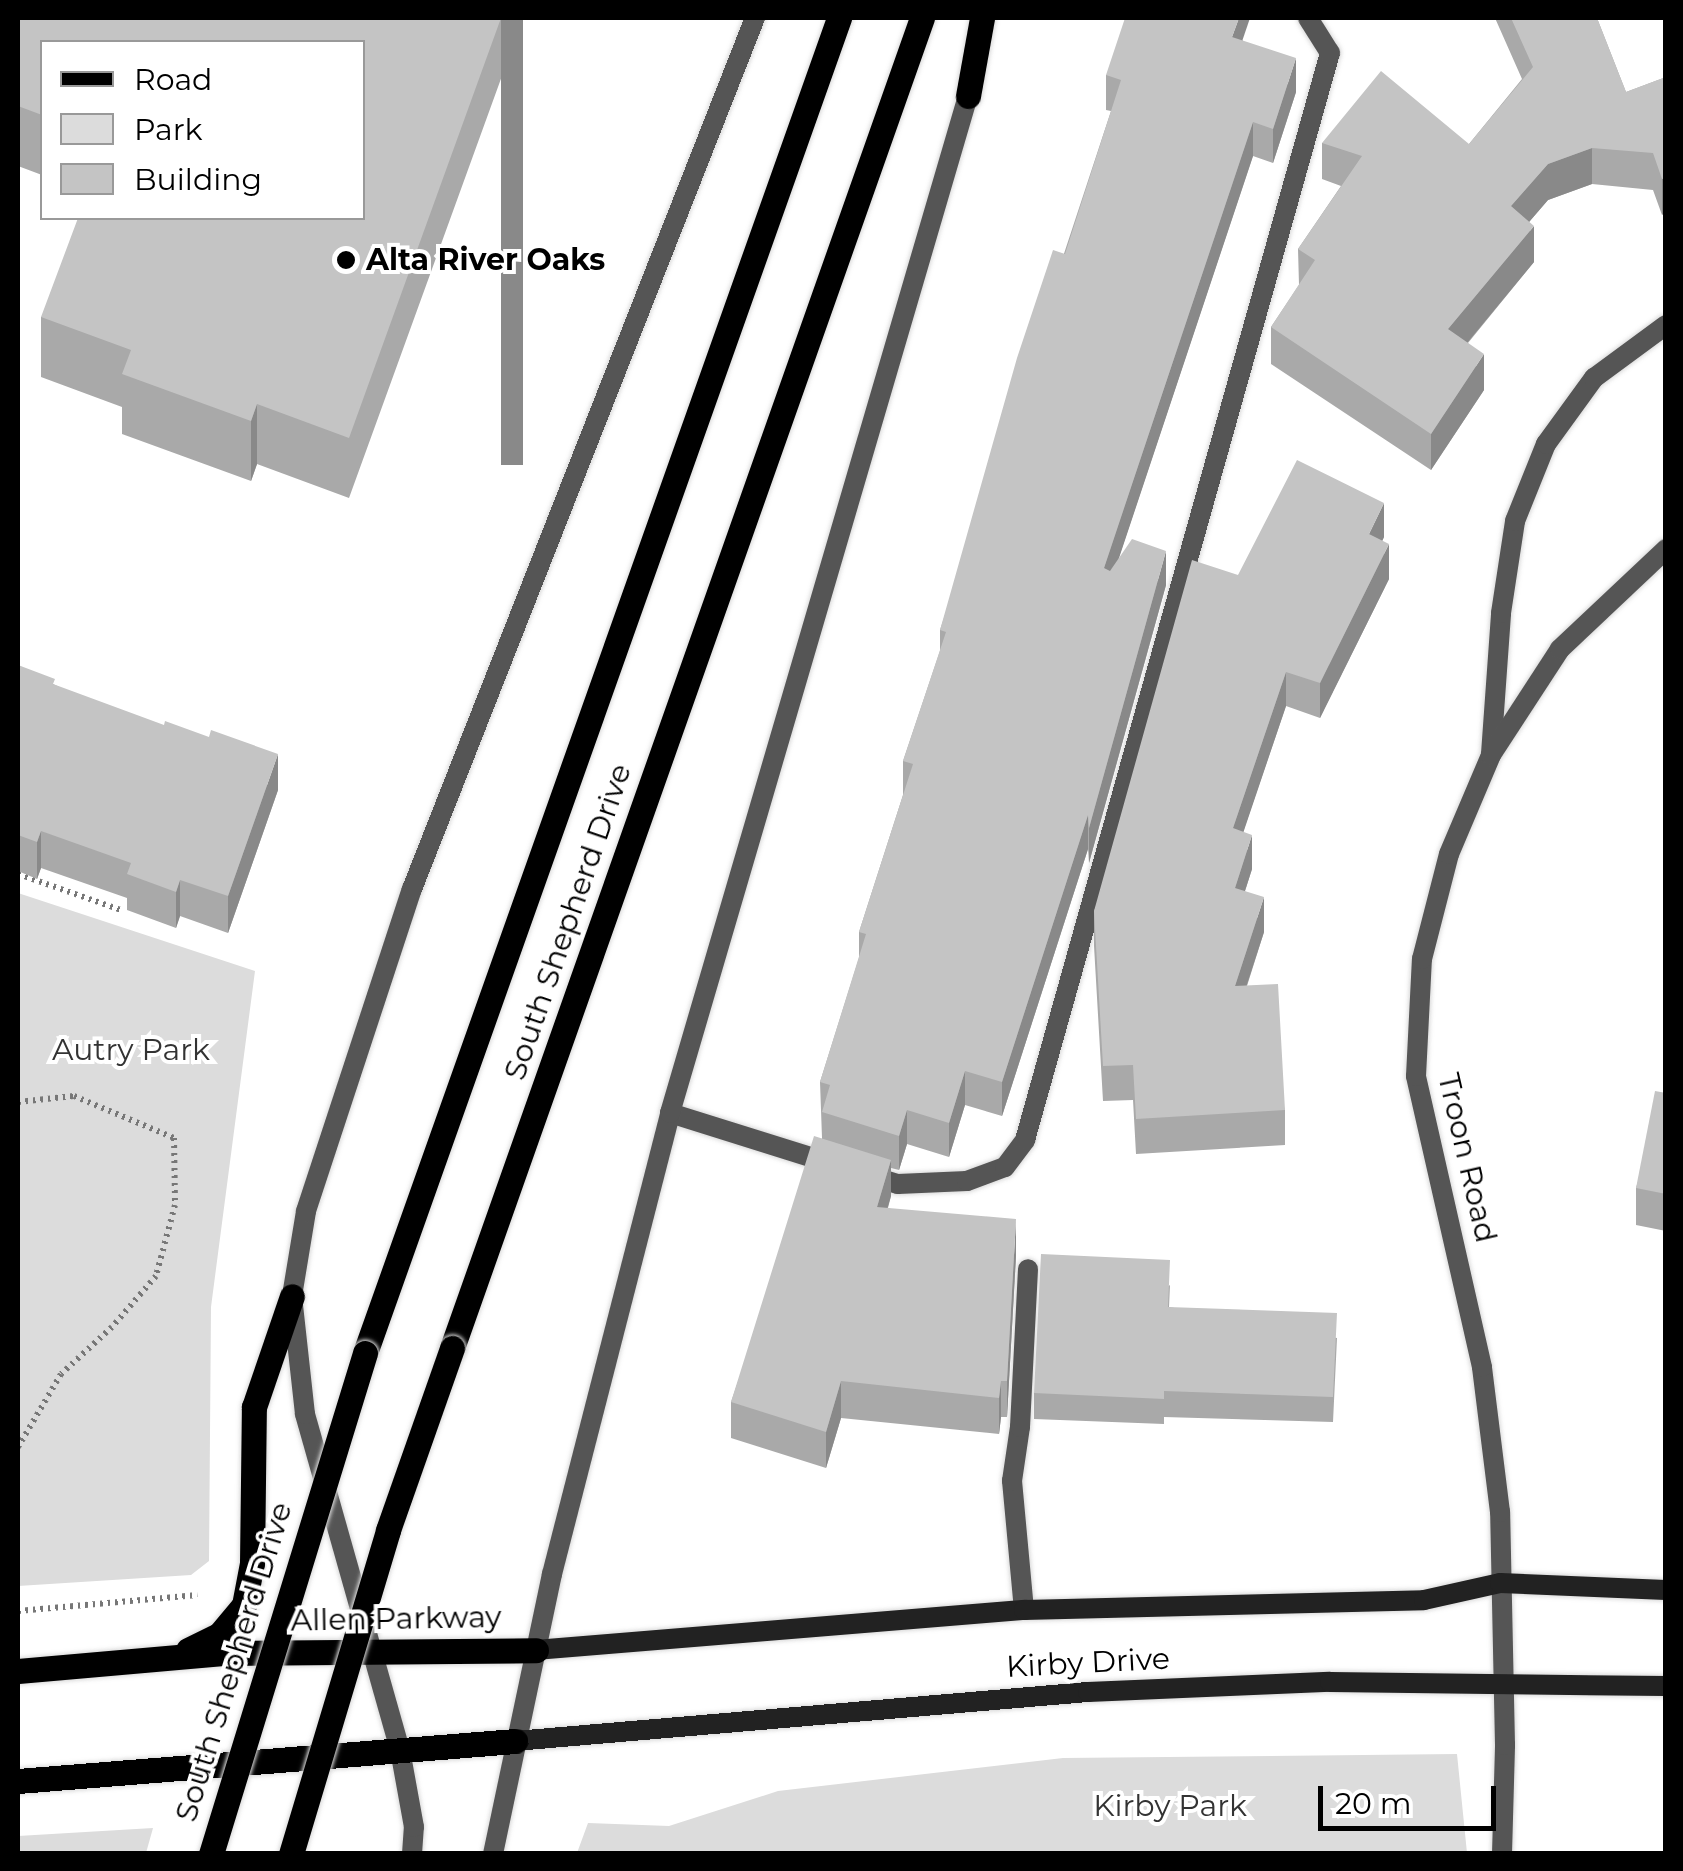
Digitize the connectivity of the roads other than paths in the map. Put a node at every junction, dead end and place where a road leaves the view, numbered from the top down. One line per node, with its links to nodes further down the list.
1 (755, 18): 12 (street)
2 (839, 18): 25 (main road, South Shepherd Drive, bridge)
3 (922, 18): 26 (main road, South Shepherd Drive, bridge)
4 (982, 18): 6 (main road)
5 (1308, 18): 10 (street)
6 (968, 96): 10 (street)
7 (1666, 325): 9 (street, Troon Road)
8 (1666, 549): 9 (street, Troon Road)
9 (1491, 755): 13 (street, Troon Road)
10 (670, 1113): 16 (street)
11 (1028, 1268): 15 (street)
12 (292, 1296): 17 (street); 18 (main road)
13 (1500, 1583): 14 (main road, Kirby Drive); 15 (main road, Kirby Drive); 20 (street, Troon Road)
14 (1666, 1590)
15 (1024, 1610): 16 (main road, Kirby Drive)
16 (536, 1650): 17 (main road, Allen Parkway); 22 (street)
17 (373, 1652): 18 (main road, Allen Parkway); 23 (street)
18 (177, 1655): 19 (main road, Allen Parkway)
19 (18, 1671)
20 (1502, 1683): 21 (main road, Kirby Drive); 22 (main road, Kirby Drive); 29 (street, Troon Road)
21 (1666, 1686)
22 (515, 1741): 23 (main road); 28 (street)
23 (400, 1750): 24 (main road); 27 (street)
24 (18, 1781)
25 (211, 1854)
26 (291, 1854)
27 (412, 1854)
28 (493, 1854)
29 (1502, 1854)

